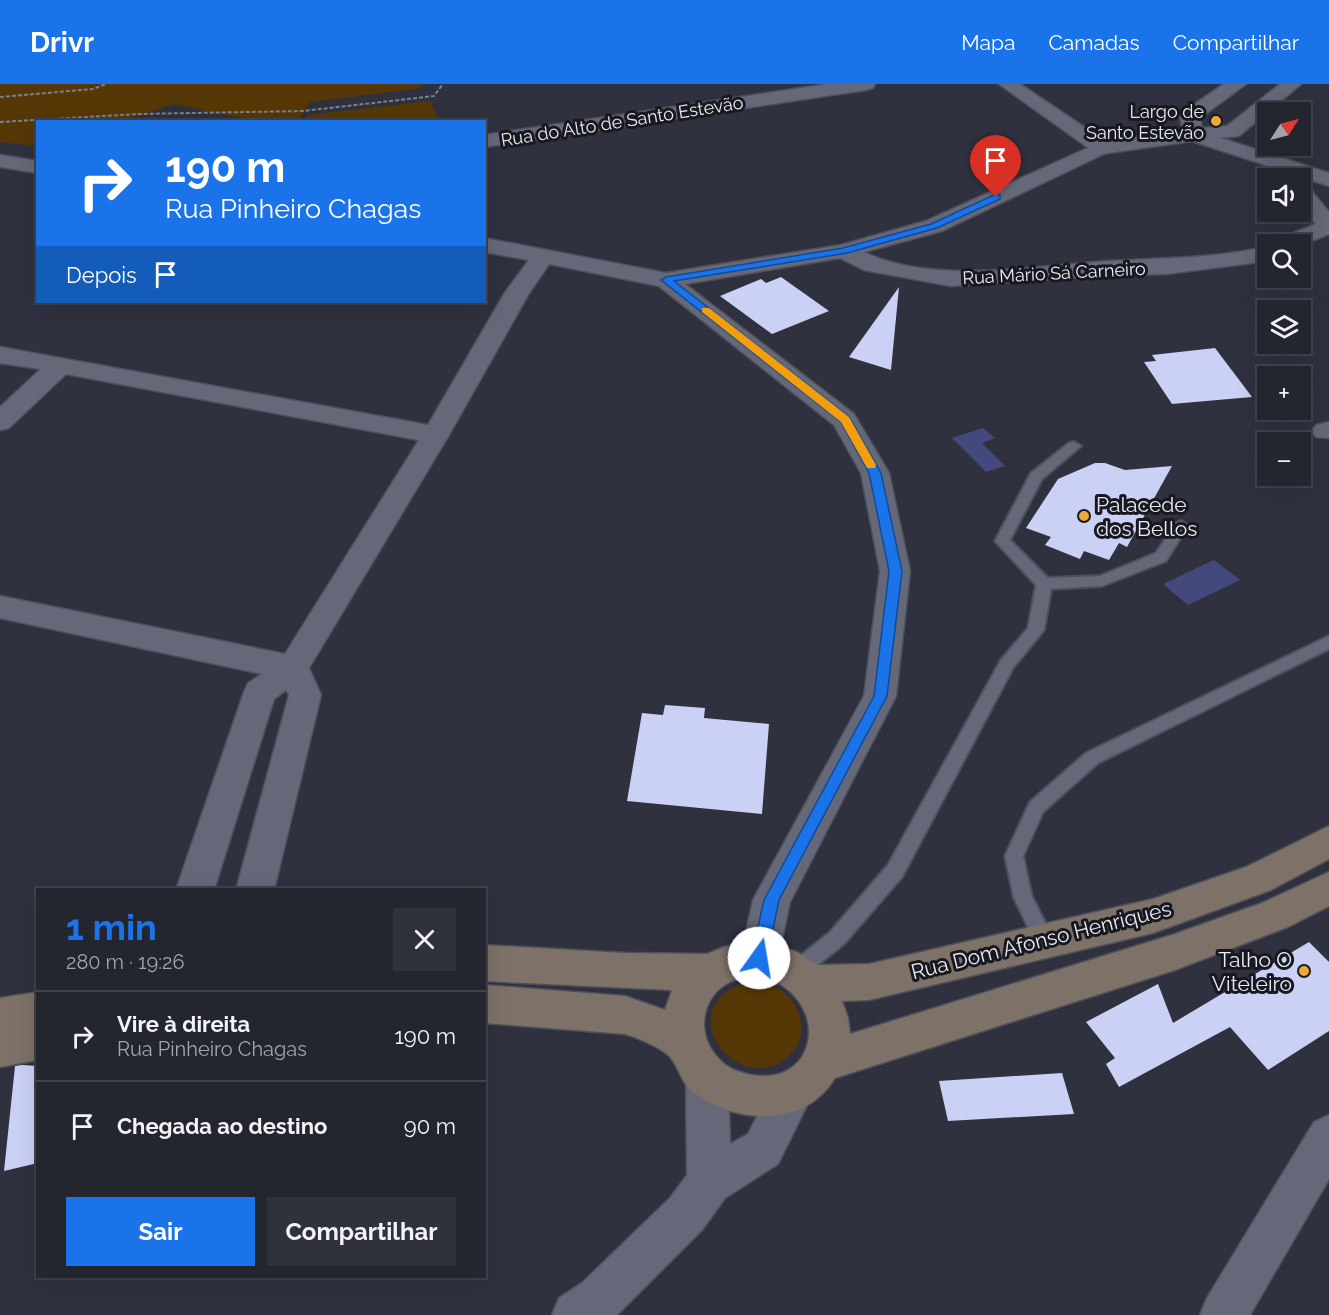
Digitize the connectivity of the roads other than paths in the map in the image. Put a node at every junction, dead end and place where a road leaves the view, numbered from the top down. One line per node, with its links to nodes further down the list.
1 (866, 84): 6 (street, Rua do Alto de Santo Estevão)
2 (1008, 84): 7 (street)
3 (1237, 84): 5 (street)
4 (1292, 84): 5 (street)
5 (1193, 135): 7 (street); 10 (street)
6 (486, 141)
7 (1101, 148): 16 (street)
8 (0, 161): 9 (street)
9 (36, 167)
10 (1278, 168)
11 (1311, 178): 12 (street)
12 (1329, 180)
13 (1311, 204): 14 (street)
14 (1310, 234)
15 (486, 245): 17 (street)
16 (843, 251): 18 (street, Rua Mário Sá Carneiro); 19 (street)
17 (544, 255): 19 (street); 23 (street)
18 (1257, 256)
19 (666, 280): 35 (street)
20 (0, 355): 21 (street)
21 (60, 365): 22 (street); 23 (street)
22 (0, 422)
23 (436, 435): 29 (street)
24 (1074, 446): 26 (lane)
25 (1181, 526): 26 (lane)
26 (1044, 584): 38 (lane)
27 (0, 607): 29 (street)
28 (1329, 642): 34 (lane)
29 (293, 668): 31 (street); 32 (street)
30 (1329, 842): 34 (main road, Rua Dom Afonso Henriques)
31 (196, 888)
32 (256, 888)
33 (1329, 888): 45 (main road, Rua Dom Afonso Henriques)
34 (1044, 940): 38 (main road, Rua Dom Afonso Henriques)
35 (759, 958): 37 (main road, Rua Dom Afonso Henriques); 38 (main road, Rua Dom Afonso Henriques)
36 (486, 963): 37 (main road, Rua Dom Afonso Henriques)
37 (709, 972): 43 (main road, Rua Dom Afonso Henriques)
38 (804, 977): 45 (main road, Rua Dom Afonso Henriques)
39 (486, 1004): 43 (main road, Rua Dom Afonso Henriques)
40 (36, 1011): 41 (main road)
41 (0, 1017)
42 (36, 1040): 44 (main road)
43 (684, 1043): 46 (main road, Rua Dom Afonso Henriques)
44 (0, 1047)
45 (823, 1062): 47 (main road, Rua Dom Afonso Henriques)
46 (707, 1078): 47 (main road, Rua Dom Afonso Henriques); 49 (street)
47 (793, 1091): 49 (street)
48 (1329, 1137): 51 (street)
49 (709, 1182): 50 (street)
50 (576, 1315)
51 (1224, 1315)

